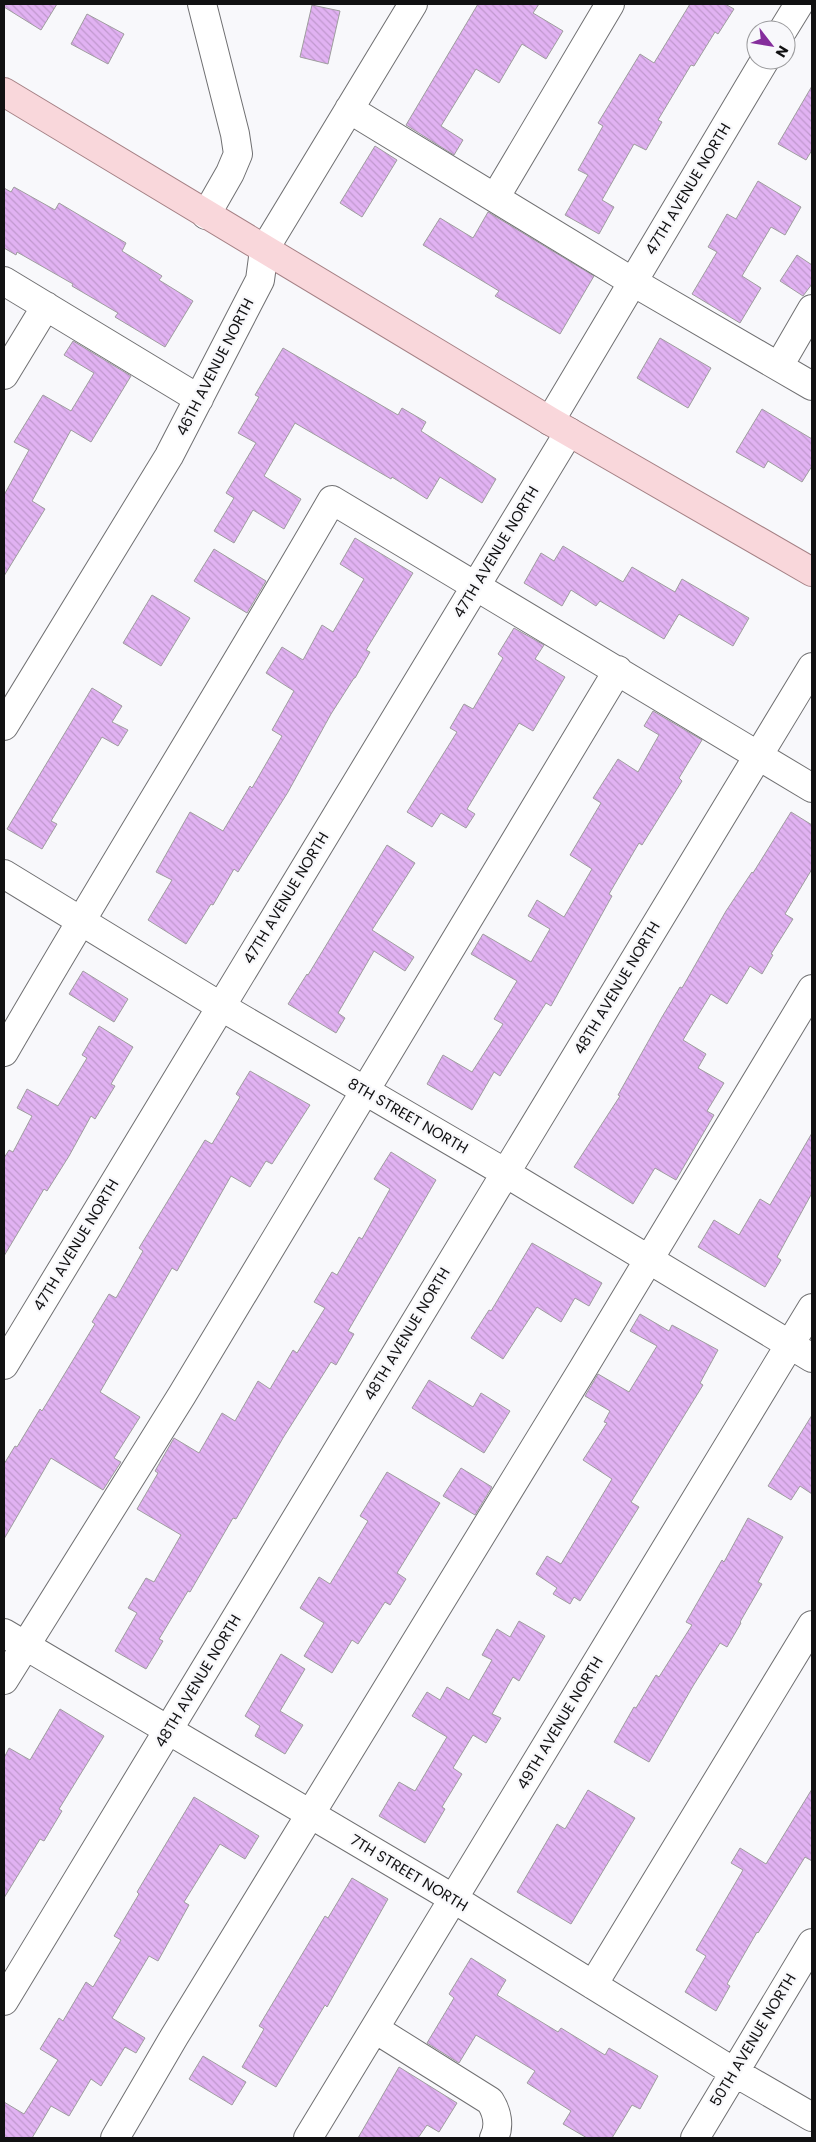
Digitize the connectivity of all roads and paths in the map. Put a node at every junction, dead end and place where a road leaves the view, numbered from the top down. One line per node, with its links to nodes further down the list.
1 (202, 4): 10 (street)
2 (413, 4): 8 (street, 46TH AVENUE NORTH)
3 (610, 4): 9 (street)
4 (799, 4): 5 (street)
5 (789, 20)
6 (759, 70): 13 (street, 47TH AVENUE NORTH)
7 (4, 92): 10 (main road)
8 (349, 110): 9 (street); 11 (street, 46TH AVENUE NORTH)
9 (495, 198): 13 (street)
10 (206, 215): 11 (main road)
11 (264, 250): 19 (street, 46TH AVENUE NORTH); 20 (main road)
12 (4, 281): 14 (street)
13 (633, 282): 16 (street); 20 (street, 47TH AVENUE NORTH)
14 (46, 306): 17 (street); 19 (street)
15 (812, 309): 16 (street)
16 (779, 366): 18 (street)
17 (4, 375)
18 (812, 386)
19 (199, 399): 25 (street, 46TH AVENUE NORTH)
20 (560, 426): 21 (main road); 22 (street, 47TH AVENUE NORTH)
21 (812, 572)
22 (475, 585): 24 (street); 29 (street); 31 (street, 47TH AVENUE NORTH)
23 (812, 668): 26 (street, 48TH AVENUE NORTH)
24 (618, 670): 26 (street); 33 (street)
25 (4, 726)
26 (759, 756): 27 (street); 34 (street, 48TH AVENUE NORTH)
27 (812, 788)
28 (4, 874): 29 (street, 8TH STREET NORTH)
29 (80, 920): 31 (street, 8TH STREET NORTH); 32 (street)
30 (812, 989): 35 (street)
31 (220, 1006): 33 (street, 8TH STREET NORTH); 38 (street, 47TH AVENUE NORTH)
32 (4, 1052)
33 (364, 1091): 34 (street, 8TH STREET NORTH); 40 (street)
34 (504, 1172): 35 (street, 8TH STREET NORTH); 42 (street, 48TH AVENUE NORTH)
35 (648, 1259): 37 (street, 8TH STREET NORTH); 43 (street)
36 (812, 1308): 37 (street, 49TH AVENUE NORTH)
37 (801, 1351): 44 (street, 49TH AVENUE NORTH)
38 (4, 1365)
39 (812, 1626): 46 (street)
40 (14, 1640): 41 (street); 42 (street, 7TH STREET NORTH)
41 (4, 1680)
42 (168, 1731): 43 (street, 7TH STREET NORTH); 47 (street, 48TH AVENUE NORTH)
43 (311, 1816): 44 (street, 7TH STREET NORTH); 51 (street)
44 (454, 1899): 46 (street, 7TH STREET NORTH); 48 (street, 49TH AVENUE NORTH)
45 (812, 1943): 49 (street, 50TH AVENUE NORTH)
46 (593, 1985): 49 (street, 7TH STREET NORTH)
47 (4, 2001)
48 (375, 2029): 52 (street, 49TH AVENUE NORTH); 53 (street)
49 (734, 2072): 50 (street, 7TH STREET NORTH); 54 (street, 50TH AVENUE NORTH)
50 (812, 2117)
51 (114, 2138)
52 (308, 2138)
53 (494, 2138)
54 (695, 2138)

